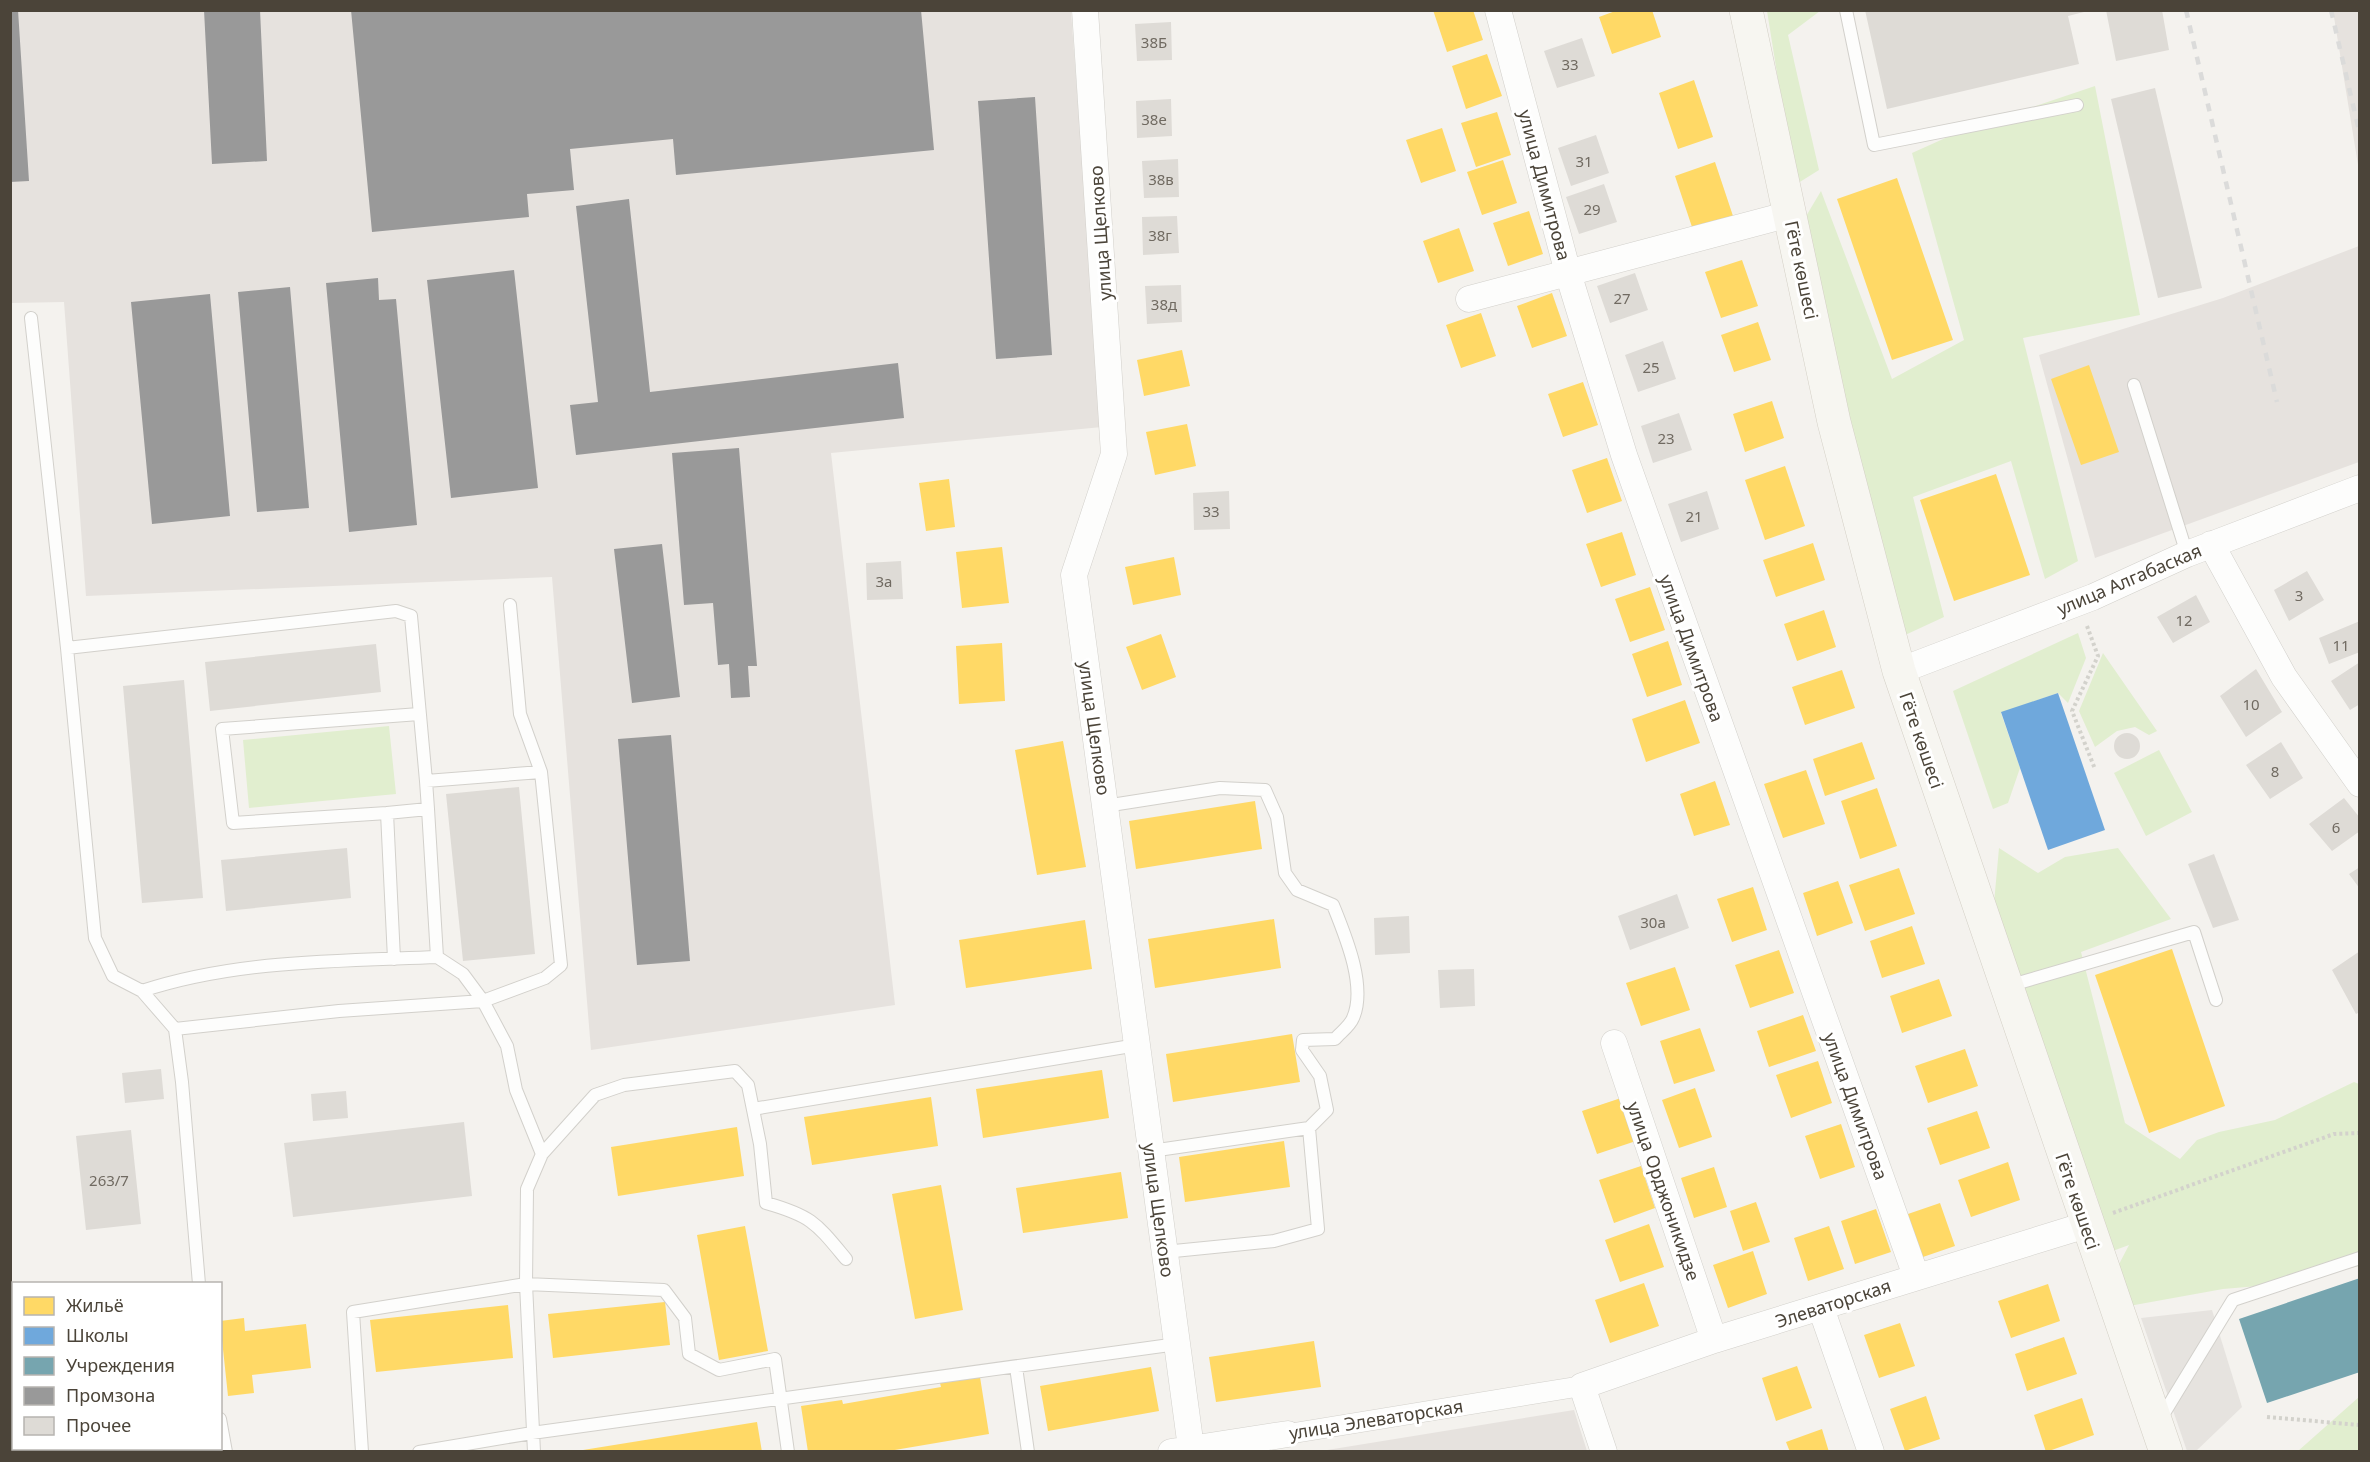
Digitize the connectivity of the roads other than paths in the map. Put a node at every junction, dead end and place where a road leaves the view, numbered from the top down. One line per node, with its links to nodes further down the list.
1 (1085, 10): 21 (street, улица Щелково)
2 (1498, 10): 7 (street, улица Димитрова)
3 (1746, 10): 6 (main road, Гёте көшесі)
4 (1846, 10): 5 (lane)
5 (2076, 105)
6 (1790, 214): 7 (street); 16 (main road, Гёте көшесі)
7 (1568, 273): 8 (street); 41 (street, улица Димитрова)
8 (1469, 299)
9 (31, 318): 15 (lane)
10 (2134, 385): 13 (lane)
11 (2360, 488): 12 (street, улица Алгабаская)
12 (2211, 544): 13 (street, улица Алгабаская); 20 (street)
13 (2187, 554): 16 (street, улица Алгабаская)
14 (510, 605): 18 (lane)
15 (67, 648): 17 (lane); 27 (lane)
16 (1899, 671): 26 (main road, Гёте көшесі)
17 (419, 714): 19 (lane); 23 (lane)
18 (541, 772): 19 (lane); 29 (lane)
19 (426, 781): 22 (lane)
20 (2360, 784)
21 (1105, 806): 32 (street, улица Щелково); 34 (lane)
22 (428, 809): 23 (lane); 24 (lane)
23 (387, 813): 25 (lane)
24 (437, 957): 25 (lane); 29 (lane)
25 (394, 959): 27 (lane)
26 (2007, 987): 28 (lane); 37 (main road, Гёте көшесі)
27 (142, 991): 30 (lane)
28 (2216, 1000)
29 (483, 1002): 30 (lane); 36 (lane)
30 (175, 1029): 42 (lane)
31 (1614, 1043): 45 (street, улица Орджоникидзе)
32 (1137, 1045): 33 (lane); 35 (street, улица Щелково)
33 (753, 1109): 36 (lane); 40 (lane)
34 (1309, 1128): 35 (lane); 38 (lane)
35 (1151, 1151): 38 (street, улица Щелково)
36 (542, 1154): 43 (lane)
37 (2086, 1225): 41 (street, Элеваторская); 53 (main road, Гёте көшесі)
38 (1164, 1252): 46 (street, улица Щелково)
39 (2360, 1258): 53 (lane)
40 (846, 1259)
41 (1916, 1276): 44 (street, Элеваторская)
42 (199, 1282)
43 (526, 1284): 49 (lane); 51 (lane); 56 (lane)
44 (1821, 1308): 45 (street, Элеваторская); 62 (street)
45 (1714, 1340): 48 (street, Элеваторская)
46 (1177, 1344): 47 (lane); 54 (street, улица Щелково)
47 (1016, 1366): 49 (lane); 60 (lane)
48 (1582, 1386): 52 (street, улица Элеваторская); 61 (street)
49 (780, 1399): 51 (lane); 59 (lane)
50 (222, 1430): 55 (lane)
51 (532, 1433): 57 (lane); 58 (lane)
52 (1288, 1434): 54 (street, улица Элеваторская)
53 (2161, 1439)
54 (1181, 1450)
55 (226, 1452)
56 (362, 1452)
57 (419, 1452)
58 (534, 1452)
59 (788, 1452)
60 (1028, 1452)
61 (1604, 1452)
62 (1871, 1452)

